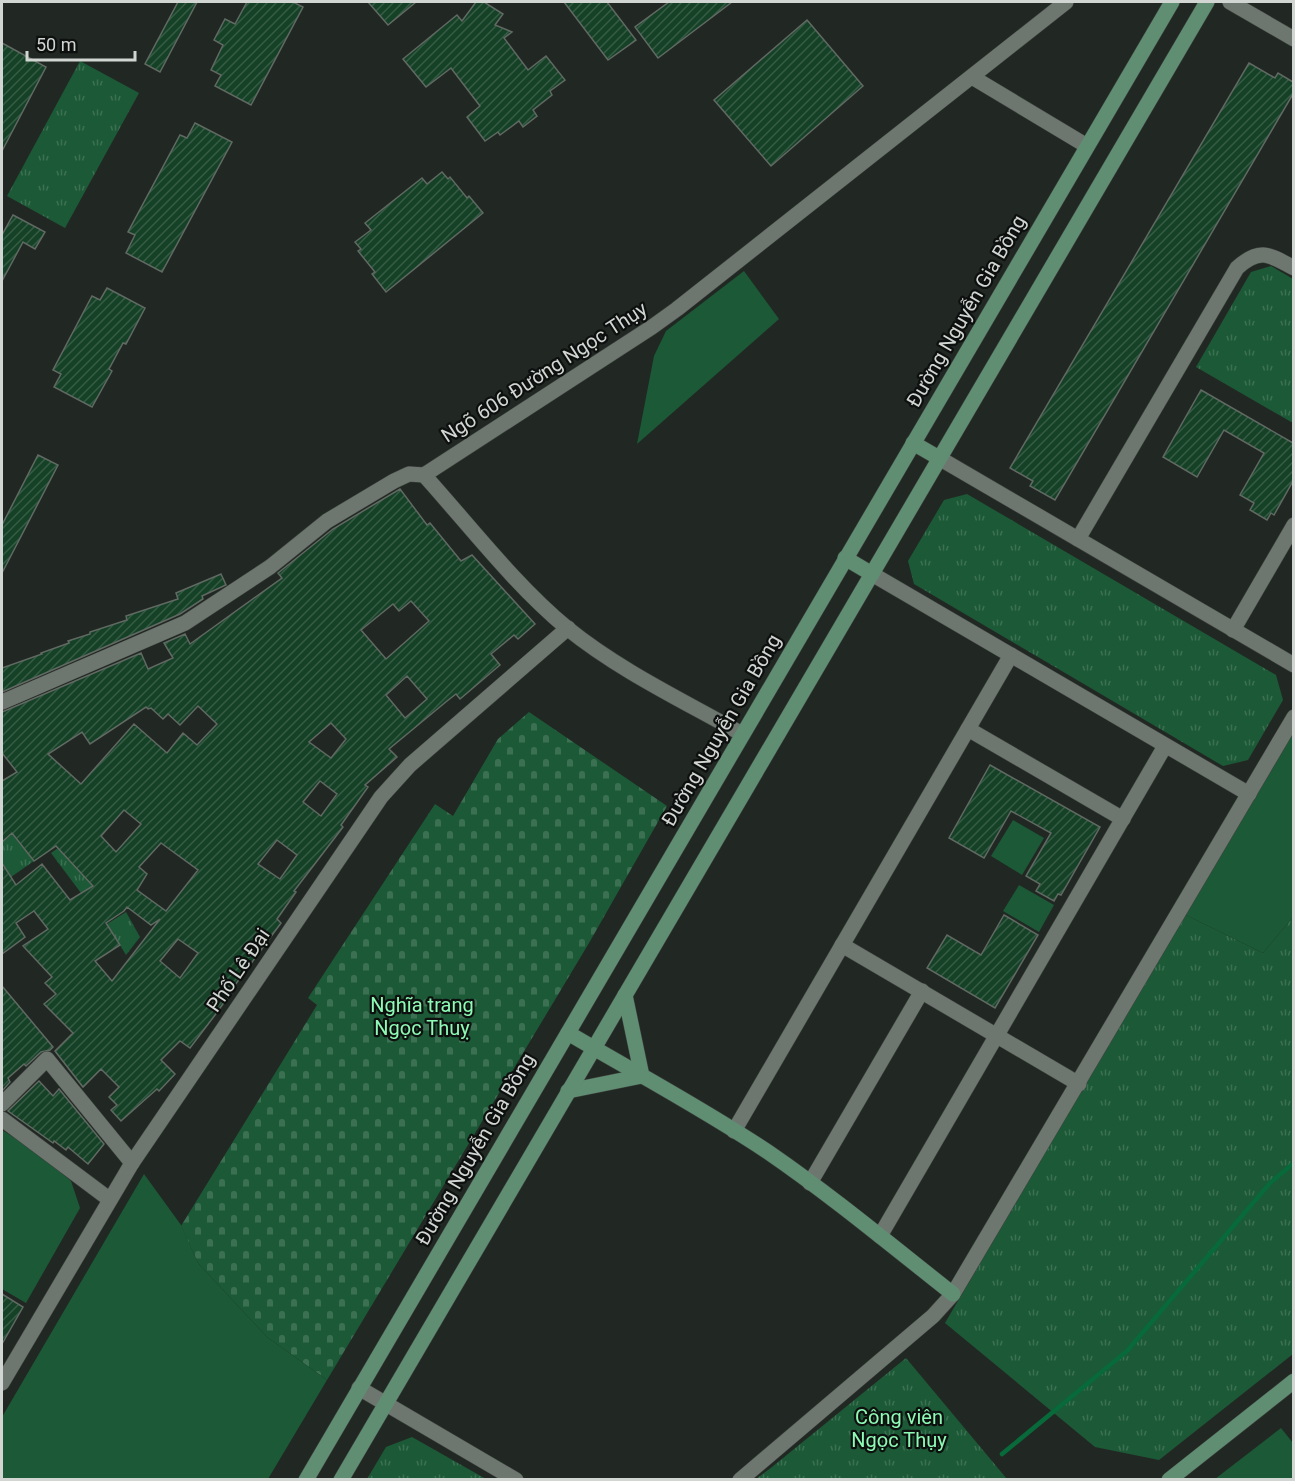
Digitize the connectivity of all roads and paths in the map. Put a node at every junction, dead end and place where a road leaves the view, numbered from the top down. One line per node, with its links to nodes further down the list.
1 (1066, 2): 6 (street, Ngõ 606 Đường Ngọc Thụy)
2 (1172, 2): 7 (main road, Đường Nguyễn Gia Bồng)
3 (1207, 2): 10 (main road)
4 (1230, 2): 5 (street)
5 (1293, 39)
6 (972, 77): 7 (street); 11 (street, Ngõ 606 Đường Ngọc Thụy)
7 (1087, 146): 9 (main road, Đường Nguyễn Gia Bồng)
8 (1293, 268): 13 (street)
9 (913, 443): 10 (main road); 14 (main road, Đường Nguyễn Gia Bồng)
10 (939, 458): 13 (street); 15 (main road)
11 (424, 475): 16 (street); 20 (street, Ngõ 606 Đường Ngọc Thụy)
12 (1293, 525): 17 (street)
13 (1078, 539): 17 (street)
14 (845, 558): 15 (main road); 23 (main road, Đường Nguyễn Gia Bồng)
15 (872, 574): 18 (street); 29 (main road)
16 (568, 628): 23 (street); 39 (street, Phố Lê Đại)
17 (1233, 630): 19 (street)
18 (1011, 655): 22 (street); 24 (street)
19 (1293, 665)
20 (2, 702)
21 (1293, 717): 25 (street)
22 (968, 729): 26 (street); 27 (street)
23 (742, 734): 30 (main road, Đường Nguyễn Gia Bồng)
24 (1165, 746): 25 (street); 26 (street)
25 (1248, 794): 34 (street)
26 (1123, 819): 31 (street)
27 (842, 945): 28 (street); 38 (street)
28 (922, 992): 31 (street); 40 (street)
29 (625, 995): 32 (main road); 33 (main road)
30 (567, 1033): 32 (main road); 46 (main road, Đường Nguyễn Gia Bồng)
31 (996, 1035): 34 (street); 42 (street)
32 (594, 1048): 33 (main road); 35 (main road)
33 (642, 1076): 35 (main road); 38 (main road)
34 (1079, 1084): 43 (street)
35 (568, 1092): 47 (main road)
36 (2, 1104): 39 (street)
37 (2, 1119): 41 (street)
38 (735, 1131): 40 (main road)
39 (132, 1163): 41 (street, Phố Lê Đại)
40 (810, 1182): 42 (main road)
41 (109, 1199): 45 (street, Phố Lê Đại)
42 (880, 1236): 43 (main road)
43 (953, 1294): 51 (street)
44 (1293, 1381): 52 (main road)
45 (2, 1383)
46 (359, 1388): 47 (street); 48 (main road, Đường Nguyễn Gia Bồng)
47 (386, 1403): 49 (main road); 50 (street)
48 (306, 1479)
49 (341, 1479)
50 (516, 1479)
51 (740, 1479)
52 (1169, 1479)

